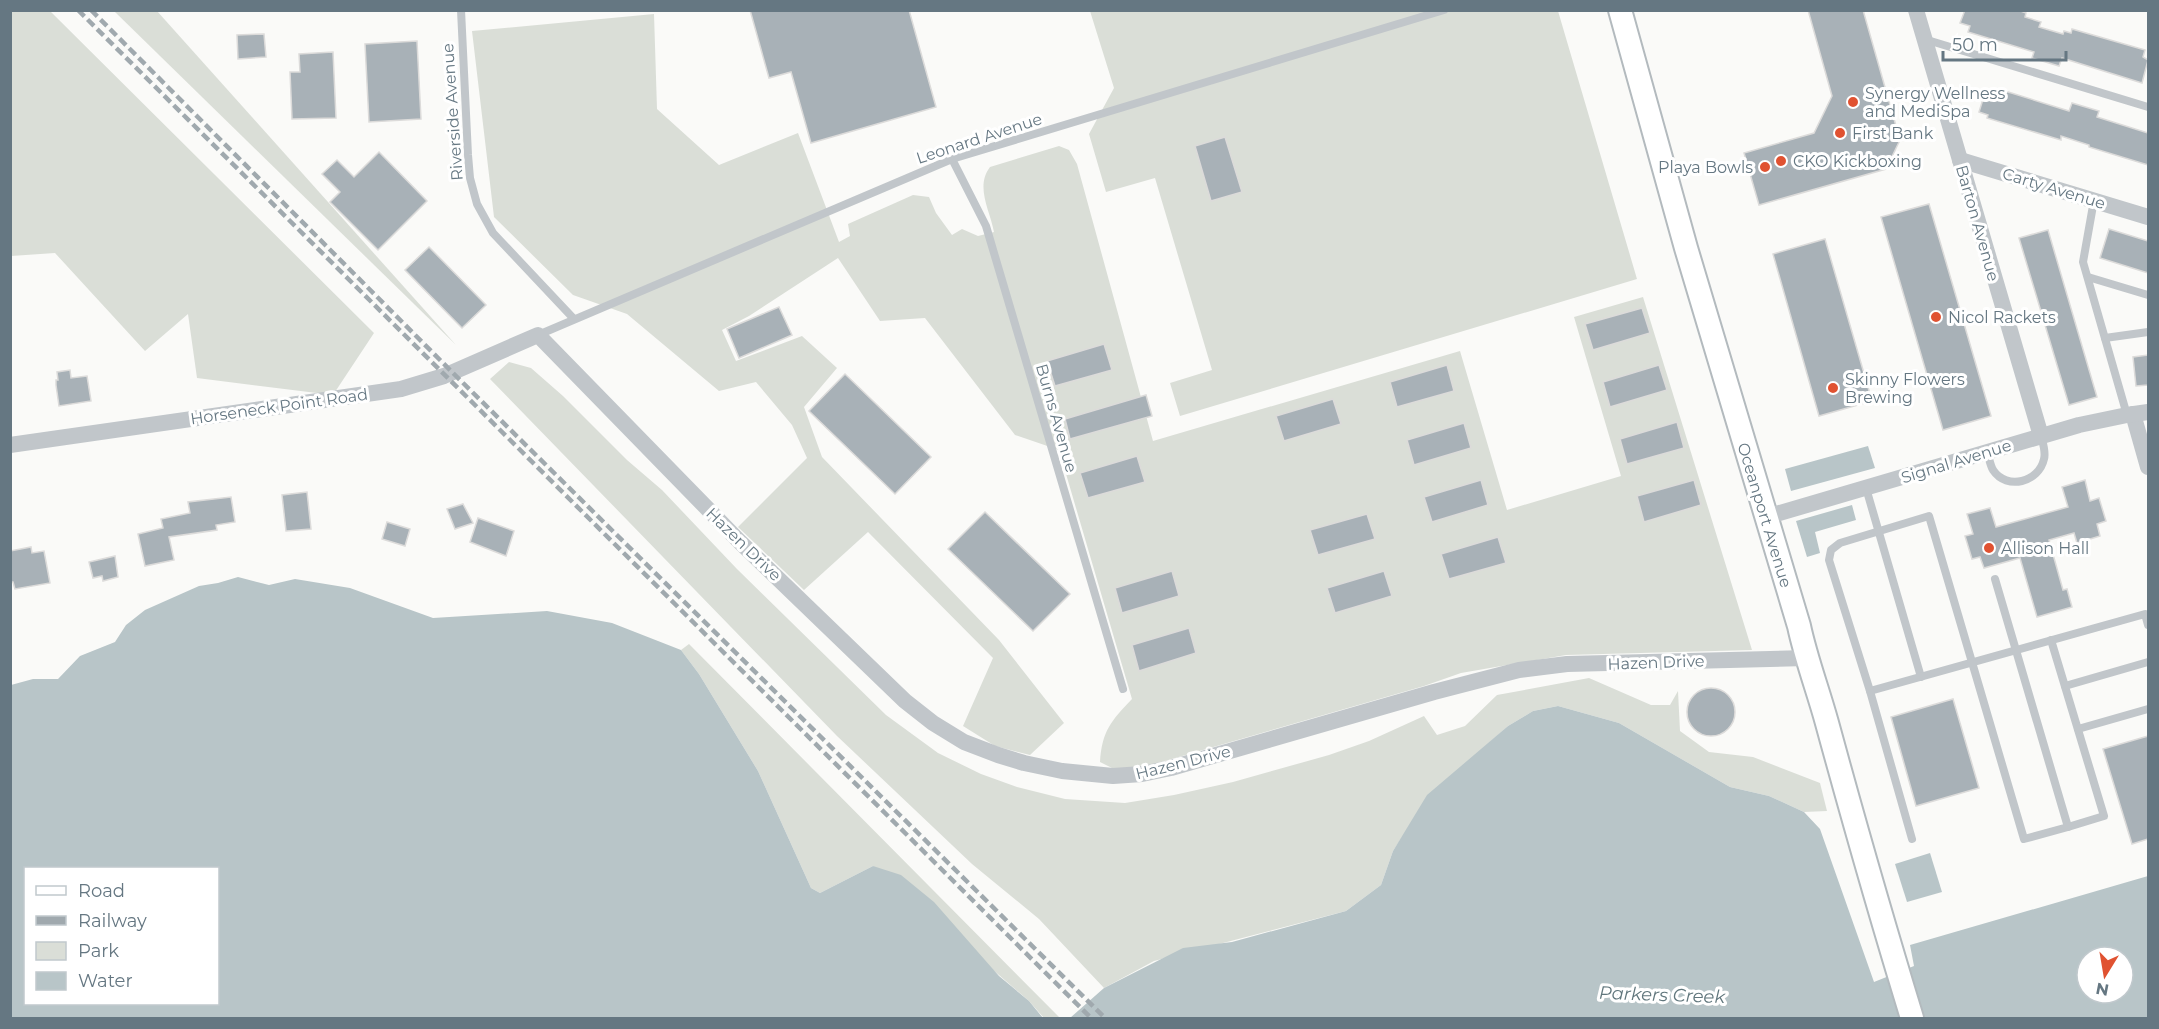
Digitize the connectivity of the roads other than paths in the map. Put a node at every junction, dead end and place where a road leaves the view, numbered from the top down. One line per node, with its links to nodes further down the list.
1 (461, 10): 13 (lane, Riverside Avenue)
2 (1444, 10): 7 (lane, Leonard Avenue)
3 (1620, 10): 23 (main road, Oceanport Avenue)
4 (1916, 10): 5 (street, Barton Avenue)
5 (1923, 38): 6 (lane); 8 (street, Barton Avenue)
6 (2148, 107)
7 (952, 159): 13 (lane, Leonard Avenue); 34 (lane, Burns Avenue)
8 (1960, 160): 9 (street, Carty Avenue); 18 (street, Barton Avenue)
9 (2094, 200): 10 (street, Carty Avenue); 11 (lane)
10 (2148, 217)
11 (2088, 277): 12 (lane); 16 (lane)
12 (2148, 296)
13 (574, 319): 15 (lane, Leonard Avenue)
14 (2148, 332): 16 (lane)
15 (538, 335): 19 (street, Horseneck Point Road); 29 (street, Hazen Drive)
16 (2105, 338): 17 (lane)
17 (2136, 414): 18 (street, Signal Avenue); 21 (street)
18 (2041, 436): 20 (street, Signal Avenue); 20 (lane)
19 (10, 445)
20 (1987, 452): 22 (street, Signal Avenue)
21 (2148, 466)
22 (1866, 488): 23 (street, Signal Avenue); 24 (lane)
23 (1766, 517): 29 (main road, Oceanport Avenue)
24 (1879, 532): 30 (lane); 32 (lane); 35 (lane)
25 (1995, 579): 28 (lane)
26 (2148, 625): 27 (lane)
27 (2051, 640): 28 (lane); 33 (lane)
28 (2016, 650): 30 (lane); 38 (lane)
29 (1806, 658): 40 (main road, Oceanport Avenue)
30 (1973, 662): 32 (lane); 38 (lane)
31 (2148, 662): 33 (lane)
32 (1921, 677): 35 (lane)
33 (2065, 686): 37 (lane)
34 (1123, 689)
35 (1870, 691): 39 (lane)
36 (2148, 709): 37 (lane)
37 (2078, 729): 38 (lane)
38 (2068, 827)
39 (1912, 839)
40 (1912, 1018)

